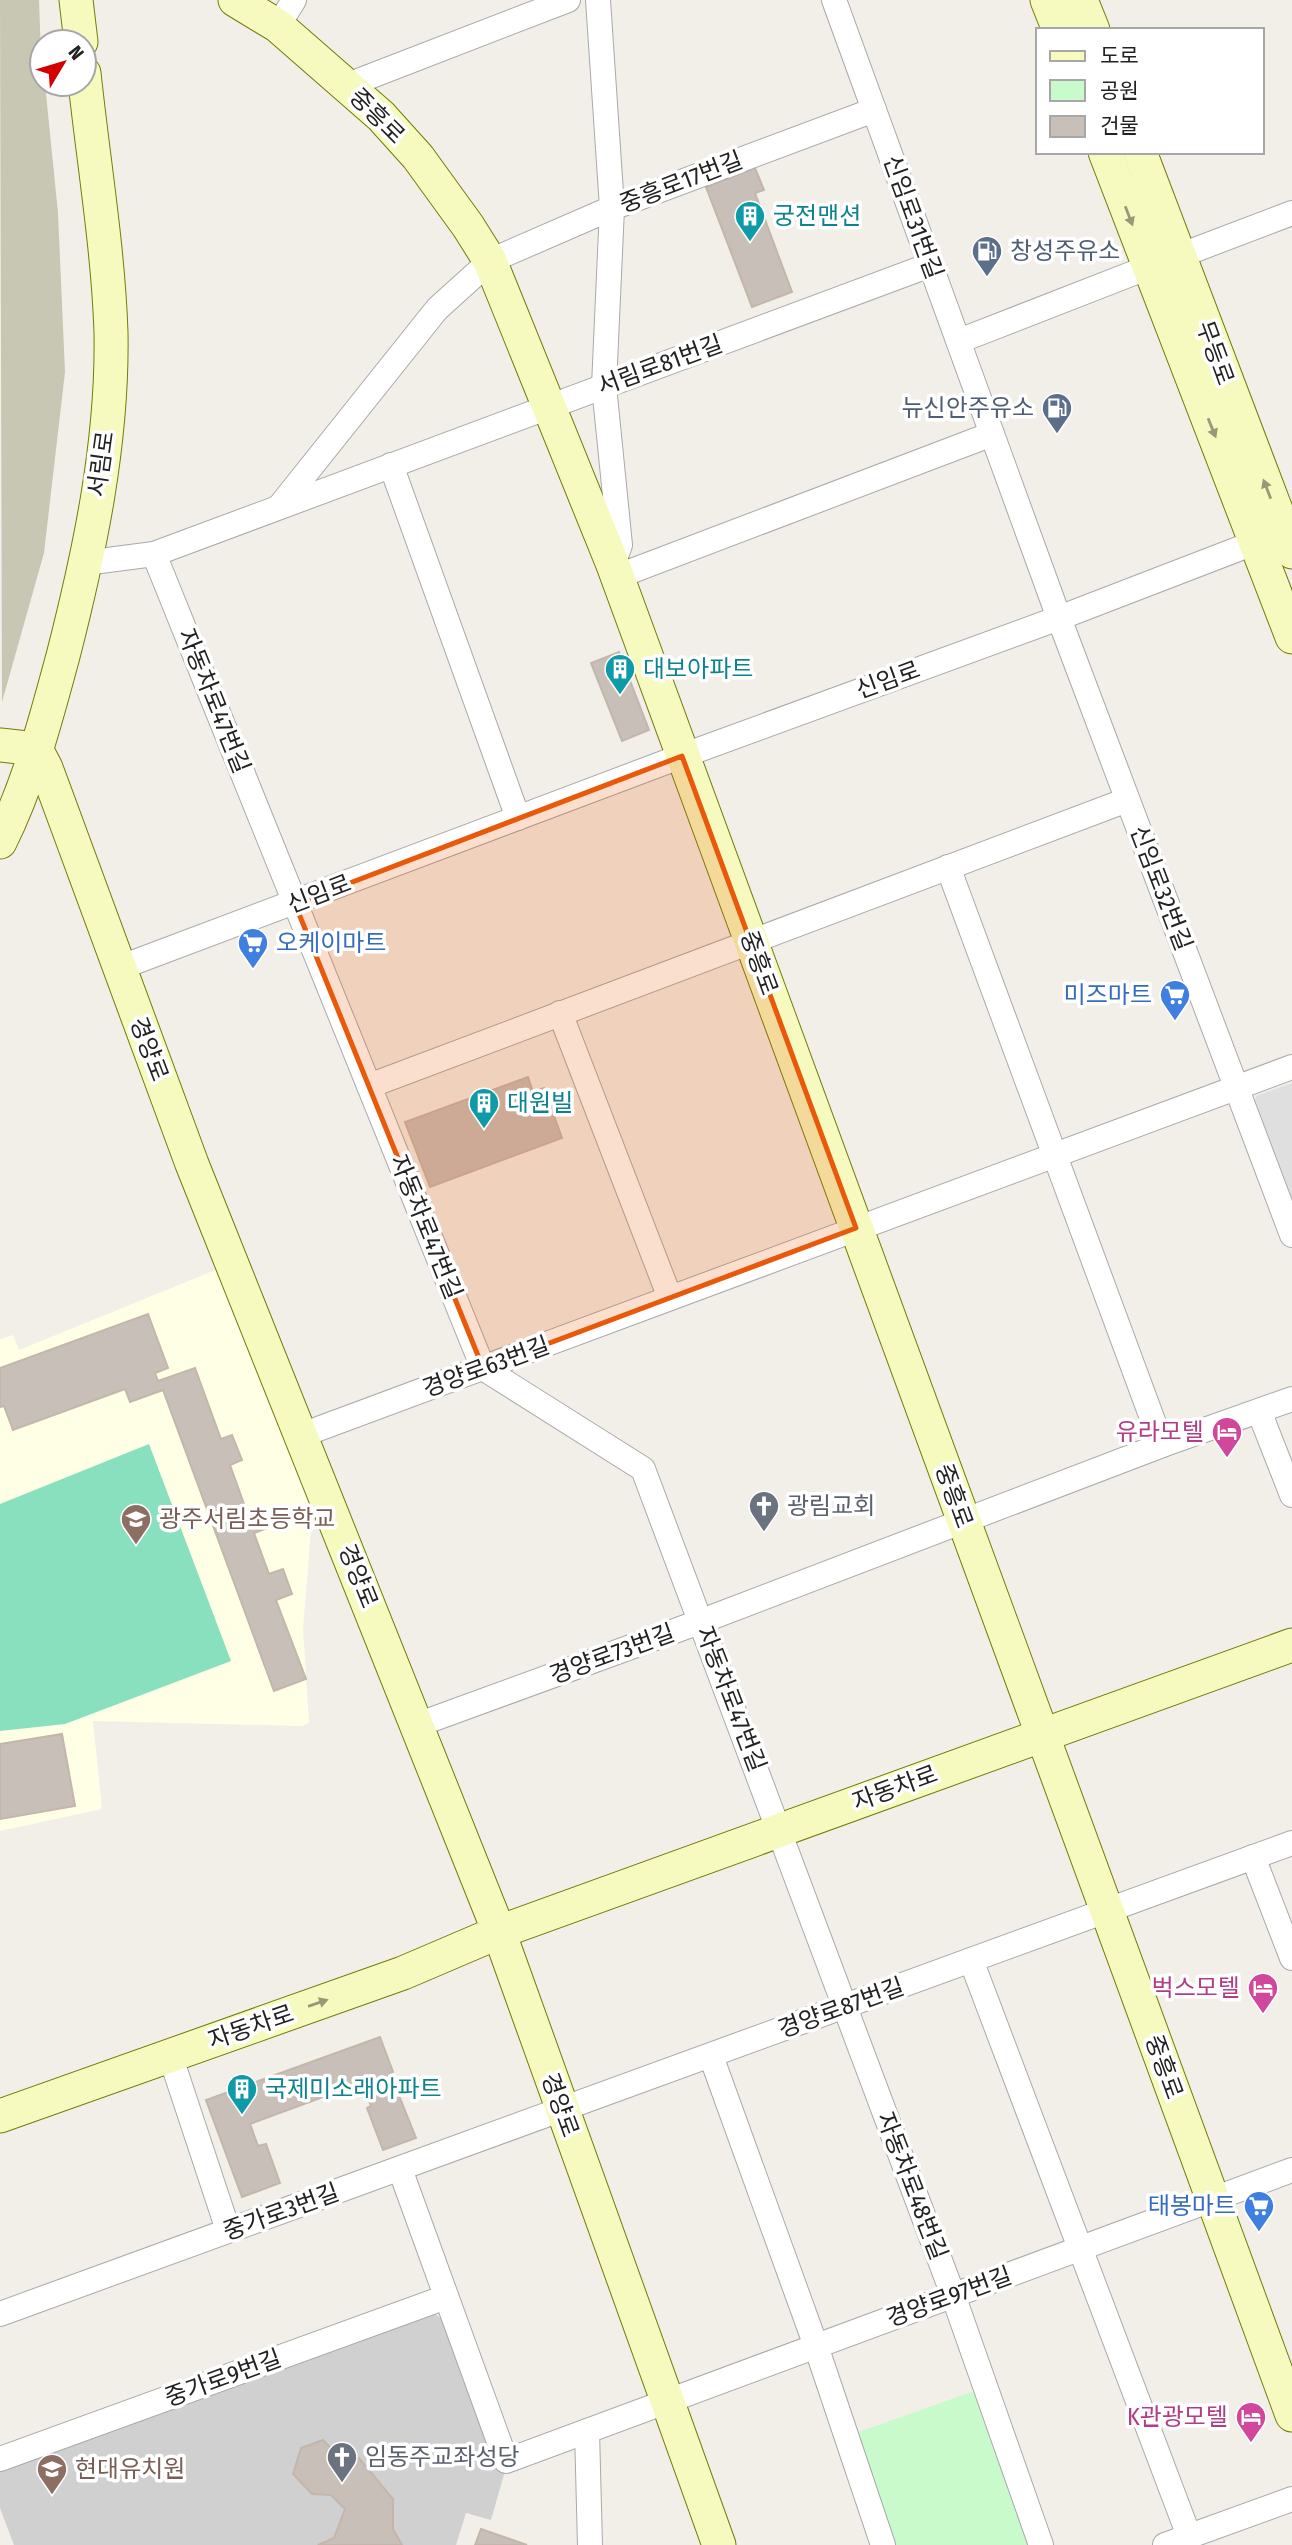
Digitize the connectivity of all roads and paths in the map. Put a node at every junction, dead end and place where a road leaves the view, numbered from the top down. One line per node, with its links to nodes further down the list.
1 (76, 0): 9 (street)
2 (235, 0): 8 (street, 중흥로)
3 (568, 0): 12 (street)
4 (598, 0): 17 (street)
5 (834, 0): 14 (street, 신임로31번길)
6 (1047, 0): 10 (street)
7 (1081, 0): 11 (street)
8 (286, 13): 12 (street, 중흥로)
9 (79, 28)
10 (1058, 28)
11 (1092, 28)
12 (348, 85): 20 (street, 중흥로)
13 (87, 98): 31 (street, 서림로)
14 (874, 110): 17 (street, 중흥로17번길); 21 (street, 신임로31번길)
15 (1106, 154): 22 (street, 무등로, one-way to 22)
16 (1141, 154): 19 (street, 무등로)
17 (612, 208): 20 (street, 중흥로17번길); 24 (street)
18 (1292, 213): 19 (street)
19 (1179, 256): 29 (street, 무등로, one-way to 19)
20 (490, 261): 25 (street, 중흥로); 28 (street)
21 (930, 265): 23 (street, 신임로31번길); 24 (street, 서림로81번길)
22 (1149, 267): 23 (street); 29 (street, 무등로, one-way to 29)
23 (959, 341): 26 (street, 신임로31번길)
24 (604, 386): 25 (street, 서림로81번길); 32 (street)
25 (547, 407): 27 (street, 서림로81번길); 32 (street, 중흥로)
26 (992, 434): 32 (street); 33 (street, 신임로31번길)
27 (391, 465): 28 (street, 서림로81번길); 39 (street)
28 (278, 507): 30 (street, 서림로81번길)
29 (1281, 538): 33 (street, 신임로); 34 (street, 무등로)
30 (154, 554): 31 (street, 서림로81번길); 42 (street, 자동차로47번길)
31 (85, 563): 36 (street, 서림로)
32 (615, 571): 37 (street, 중흥로)
33 (1059, 618): 37 (street, 신임로); 38 (street, 신임로32번길)
34 (1292, 637)
35 (0, 745): 36 (street)
36 (36, 749): 40 (street, 서림로); 44 (street, 경양로)
37 (682, 755): 39 (street, 신임로); 43 (street, 중흥로)
38 (1127, 800): 41 (street); 48 (street, 신임로32번길)
39 (518, 818): 42 (street, 신임로)
40 (0, 842)
41 (948, 867): 43 (street); 49 (street)
42 (295, 904): 44 (street, 신임로); 47 (street, 자동차로47번길)
43 (751, 942): 45 (street); 50 (street, 중흥로)
44 (119, 968): 56 (street, 경양로)
45 (560, 1013): 47 (street); 52 (street)
46 (1292, 1067): 48 (street, 경양로63번길)
47 (369, 1086): 53 (street, 자동차로47번길)
48 (1236, 1088): 49 (street, 경양로63번길); 51 (street, 신임로32번길)
49 (1056, 1154): 50 (street, 경양로63번길); 57 (street)
50 (856, 1228): 52 (street, 경양로63번길); 59 (street, 중흥로)
51 (1292, 1235)
52 (670, 1298): 53 (street, 경양로63번길)
53 (483, 1368): 56 (street, 경양로63번길); 60 (street, 자동차로47번길)
54 (1292, 1399): 55 (street, 경양로73번길)
55 (1259, 1411): 57 (street, 경양로73번길); 58 (street)
56 (302, 1435): 62 (street, 경양로)
57 (1162, 1445): 59 (street, 경양로73번길)
58 (1292, 1495)
59 (963, 1520): 60 (street, 경양로73번길); 63 (street, 중흥로)
60 (702, 1621): 62 (street, 경양로73번길); 64 (street, 자동차로47번길)
61 (1292, 1645): 63 (street, 자동차로)
62 (417, 1725): 68 (street, 경양로)
63 (1042, 1735): 64 (street, 자동차로); 67 (street, 중흥로)
64 (780, 1828): 68 (street, 자동차로); 71 (street, 자동차로48번길)
65 (1292, 1843): 66 (street, 경양로87번길)
66 (1253, 1857): 67 (street, 경양로87번길); 69 (street)
67 (1106, 1910): 70 (street, 경양로87번길); 79 (street, 중흥로)
68 (499, 1932): 72 (street, 자동차로, one-way to 68); 74 (street, 자동차로); 75 (street, 경양로)
69 (1292, 1958)
70 (971, 1960): 71 (street, 경양로87번길); 81 (street)
71 (845, 2007): 73 (street, 경양로87번길); 82 (street, 자동차로48번길)
72 (170, 2055): 76 (street, 자동차로); 80 (street)
73 (711, 2056): 75 (street, 경양로87번길); 85 (street)
74 (0, 2094)
75 (562, 2111): 77 (street, 중가로3번길); 86 (street, 경양로)
76 (0, 2116)
77 (400, 2169): 80 (street, 중가로3번길); 83 (street)
78 (1292, 2170): 79 (street, 경양로97번길)
79 (1212, 2199): 81 (street, 경양로97번길); 87 (street, 중흥로)
80 (228, 2230): 84 (street, 중가로3번길)
81 (1081, 2247): 82 (street, 경양로97번길); 91 (street)
82 (953, 2295): 85 (street, 경양로97번길); 95 (street, 자동차로48번길)
83 (446, 2297): 88 (street); 89 (street, 중가로9번길)
84 (0, 2314)
85 (816, 2346): 86 (street, 경양로97번길); 94 (street)
86 (668, 2401): 88 (street); 93 (street, 경양로)
87 (1292, 2415)
88 (587, 2431): 92 (street)
89 (0, 2459)
90 (1292, 2499): 91 (street)
91 (1189, 2536): 96 (street)
92 (590, 2545)
93 (719, 2545)
94 (883, 2545)
95 (1041, 2545)
96 (1165, 2545)

